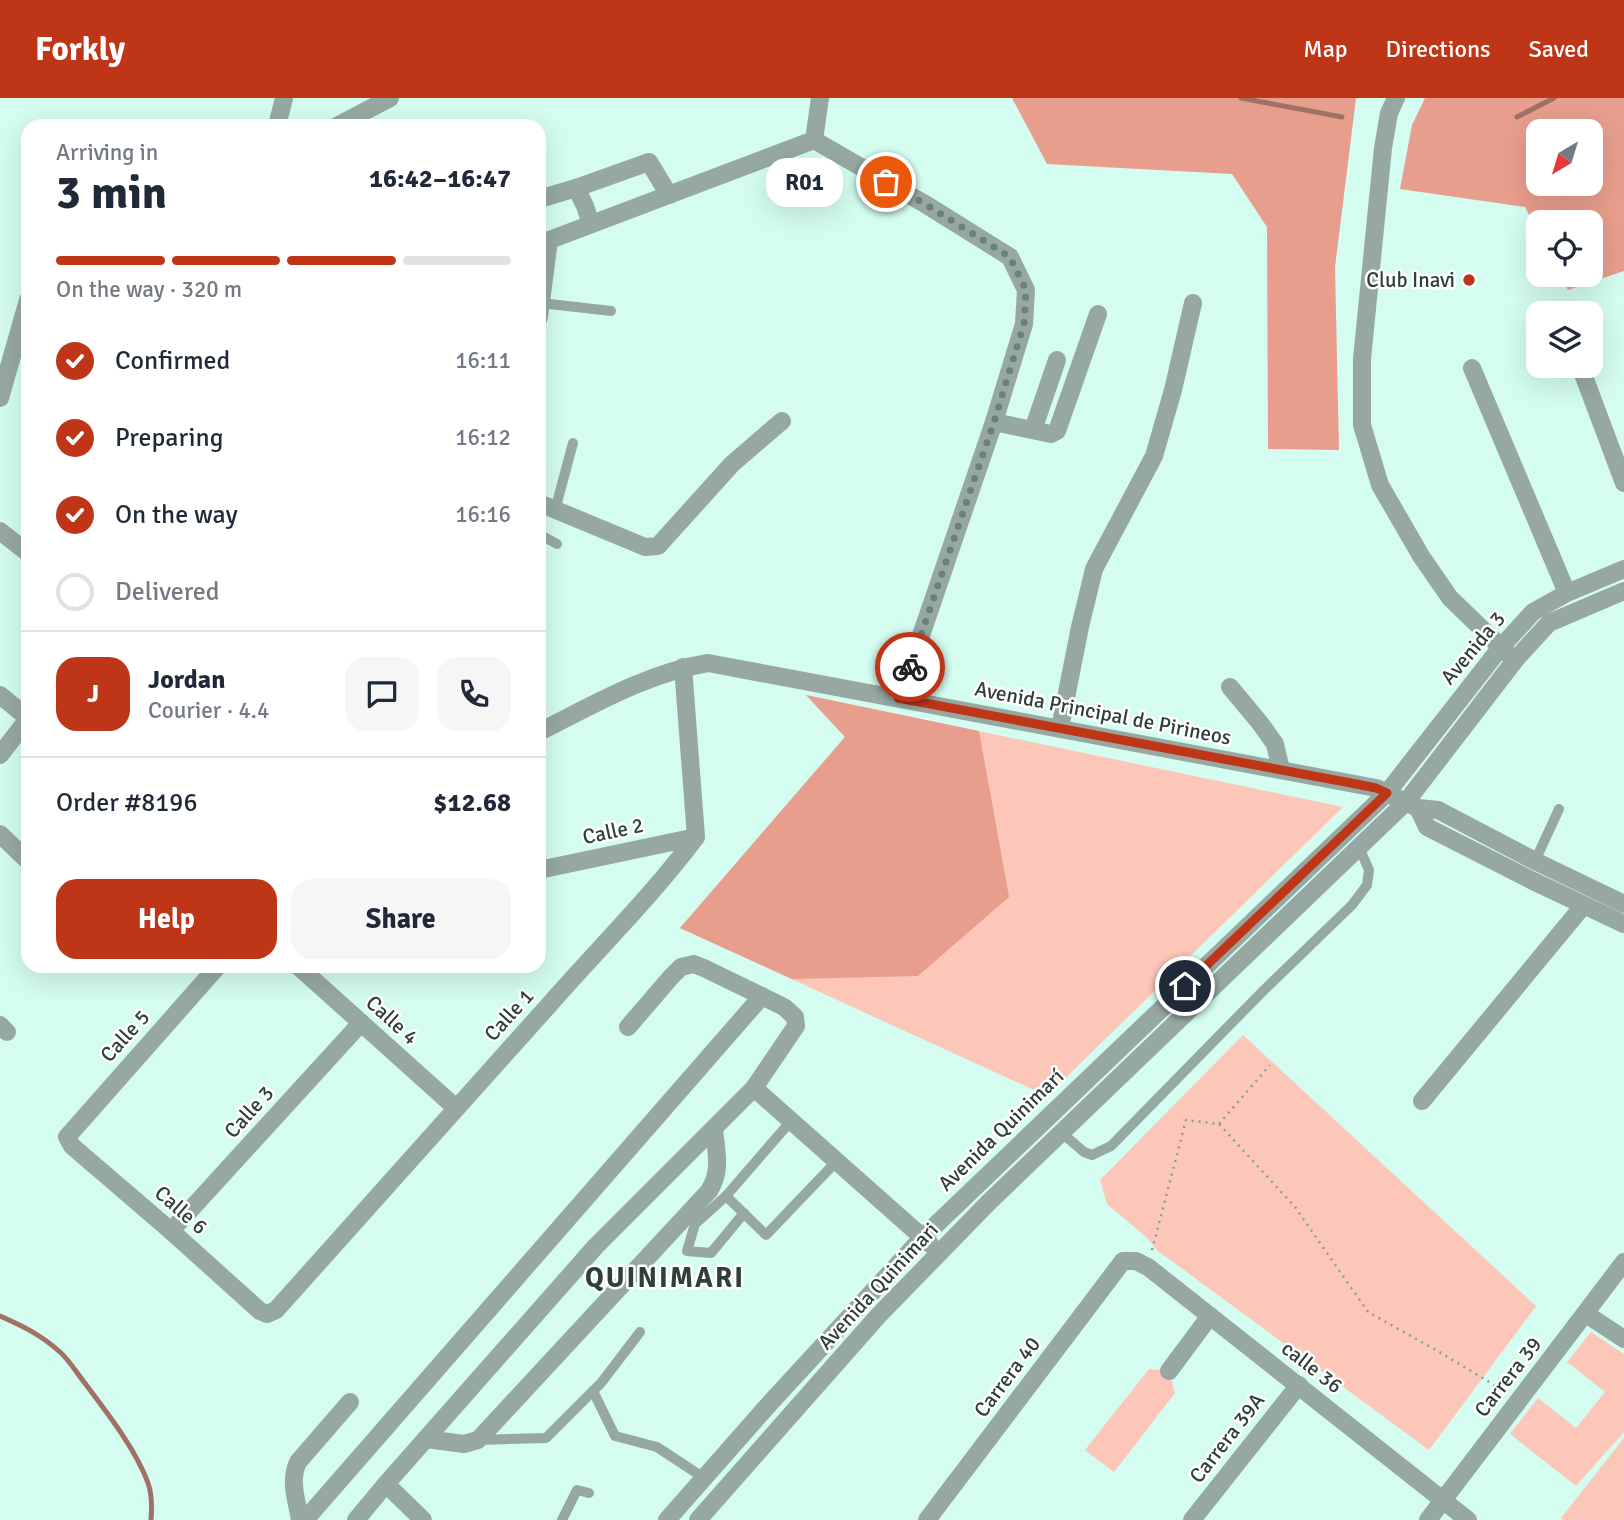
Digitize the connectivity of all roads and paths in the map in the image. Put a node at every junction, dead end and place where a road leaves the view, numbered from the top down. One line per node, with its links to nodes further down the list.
1 (284, 98): 5 (street)
2 (390, 98): 6 (street)
3 (820, 98): 7 (street)
4 (1396, 98): 35 (street)
5 (279, 119)
6 (350, 119)
7 (814, 140): 9 (street); 23 (street)
8 (576, 188): 9 (street); 10 (street); 11 (street)
9 (668, 195): 11 (street)
10 (546, 197)
11 (591, 224): 12 (street)
12 (546, 241)
13 (1192, 303): 44 (street)
14 (546, 310): 15 (lane)
15 (611, 311)
16 (1098, 314): 24 (street)
17 (21, 324): 21 (street)
18 (1056, 360): 24 (street)
19 (1472, 368): 34 (street)
20 (1585, 378): 26 (street)
21 (0, 398)
22 (782, 421): 27 (street)
23 (994, 422): 24 (street); 40 (street)
24 (1033, 430)
25 (573, 443): 27 (lane)
26 (1624, 483)
27 (547, 507)
28 (0, 531): 31 (street)
29 (546, 538): 30 (lane)
30 (557, 544)
31 (21, 548)
32 (1624, 569): 34 (street, Avenida 3)
33 (1624, 591): 36 (street, Avenida 3)
34 (1567, 593): 35 (street, Avenida 3)
35 (1501, 647): 36 (street); 47 (street, Avenida 3)
36 (1516, 659): 48 (street, Avenida 3)
37 (683, 667): 40 (street, Avenida Principal de Pirineos); 43 (street, Avenida Principal de Pirineos); 51 (street)
38 (1230, 687): 46 (street)
39 (0, 695): 41 (street)
40 (898, 698): 44 (street, Avenida Principal de Pirineos)
41 (21, 712)
42 (21, 727): 45 (street)
43 (546, 728)
44 (1060, 728): 46 (street, Avenida Principal de Pirineos)
45 (0, 755)
46 (1281, 770): 47 (street, Avenida Principal de Pirineos)
47 (1387, 793): 48 (street, Avenida Principal de Pirineos); 77 (street, Avenida Quinimarí)
48 (1412, 805): 52 (street, Avenida Quinimari); 54 (street, Avenida Principal de Pirineos); 57 (street, Avenida Principal de Pirineos)
49 (1559, 809): 54 (lane)
50 (0, 835): 53 (street)
51 (696, 837): 55 (street, Calle 2); 67 (street, Calle 1)
52 (1359, 847): 71 (street, Avenida Quinimari); 71 (lane)
53 (21, 855)
54 (1535, 862): 56 (street, Avenida Principal de Pirineos)
55 (546, 869)
56 (1624, 904)
57 (1583, 906): 58 (street, Avenida Principal de Pirineos); 66 (street)
58 (1624, 925)
59 (212, 973): 72 (street, Calle 5)
60 (306, 973): 62 (street, Calle 4)
61 (762, 996): 63 (street); 65 (street); 100 (street)
62 (361, 1023): 67 (street, Calle 4); 76 (street, Calle 3)
63 (628, 1027)
64 (1270, 1065): 69 (path)
65 (754, 1088): 68 (street); 70 (street)
66 (1422, 1101)
67 (456, 1108): 82 (street, Calle 1)
68 (790, 1121): 74 (lane); 77 (street)
69 (1219, 1124): 81 (path); 90 (path)
70 (714, 1129): 92 (street); 93 (street)
71 (1062, 1133): 78 (street, Avenida Quinimari)
72 (67, 1137): 76 (street, Calle 6)
73 (832, 1165): 75 (lane)
74 (726, 1196): 75 (lane); 75 (lane)
75 (744, 1213)
76 (171, 1231): 82 (street, Calle 6)
77 (922, 1238): 78 (street); 94 (street, Avenida Quinimarí)
78 (940, 1252): 99 (street, Avenida Quinimari)
79 (1123, 1261): 81 (street, calle 36); 105 (street, Carrera 40)
80 (1624, 1262): 83 (street, Carrera 39)
81 (1148, 1267): 84 (street, calle 36)
82 (267, 1314)
83 (1586, 1314): 86 (street); 90 (street, Carrera 39)
84 (1210, 1316): 87 (street); 88 (street, calle 36)
85 (640, 1332): 89 (lane)
86 (1624, 1339)
87 (1169, 1371)
88 (1298, 1385): 97 (street, calle 36); 106 (street, Carrera 39A)
89 (593, 1391): 93 (lane); 94 (lane)
90 (1518, 1400): 97 (street, Carrera 39)
91 (350, 1402): 100 (street)
92 (426, 1438): 93 (street); 95 (street)
93 (478, 1440)
94 (704, 1478): 98 (street, Avenida Quinimarí)
95 (386, 1484): 101 (street); 102 (street)
96 (589, 1493): 103 (lane)
97 (1443, 1500): 107 (street, Carrera 39); 108 (street, calle 36)
98 (683, 1503): 99 (street); 104 (street, Avenida Quinimarí)
99 (701, 1519)
100 (302, 1520)
101 (356, 1520)
102 (423, 1520)
103 (562, 1520)
104 (667, 1520)
105 (927, 1520)
106 (1192, 1520)
107 (1428, 1520)
108 (1468, 1520)

